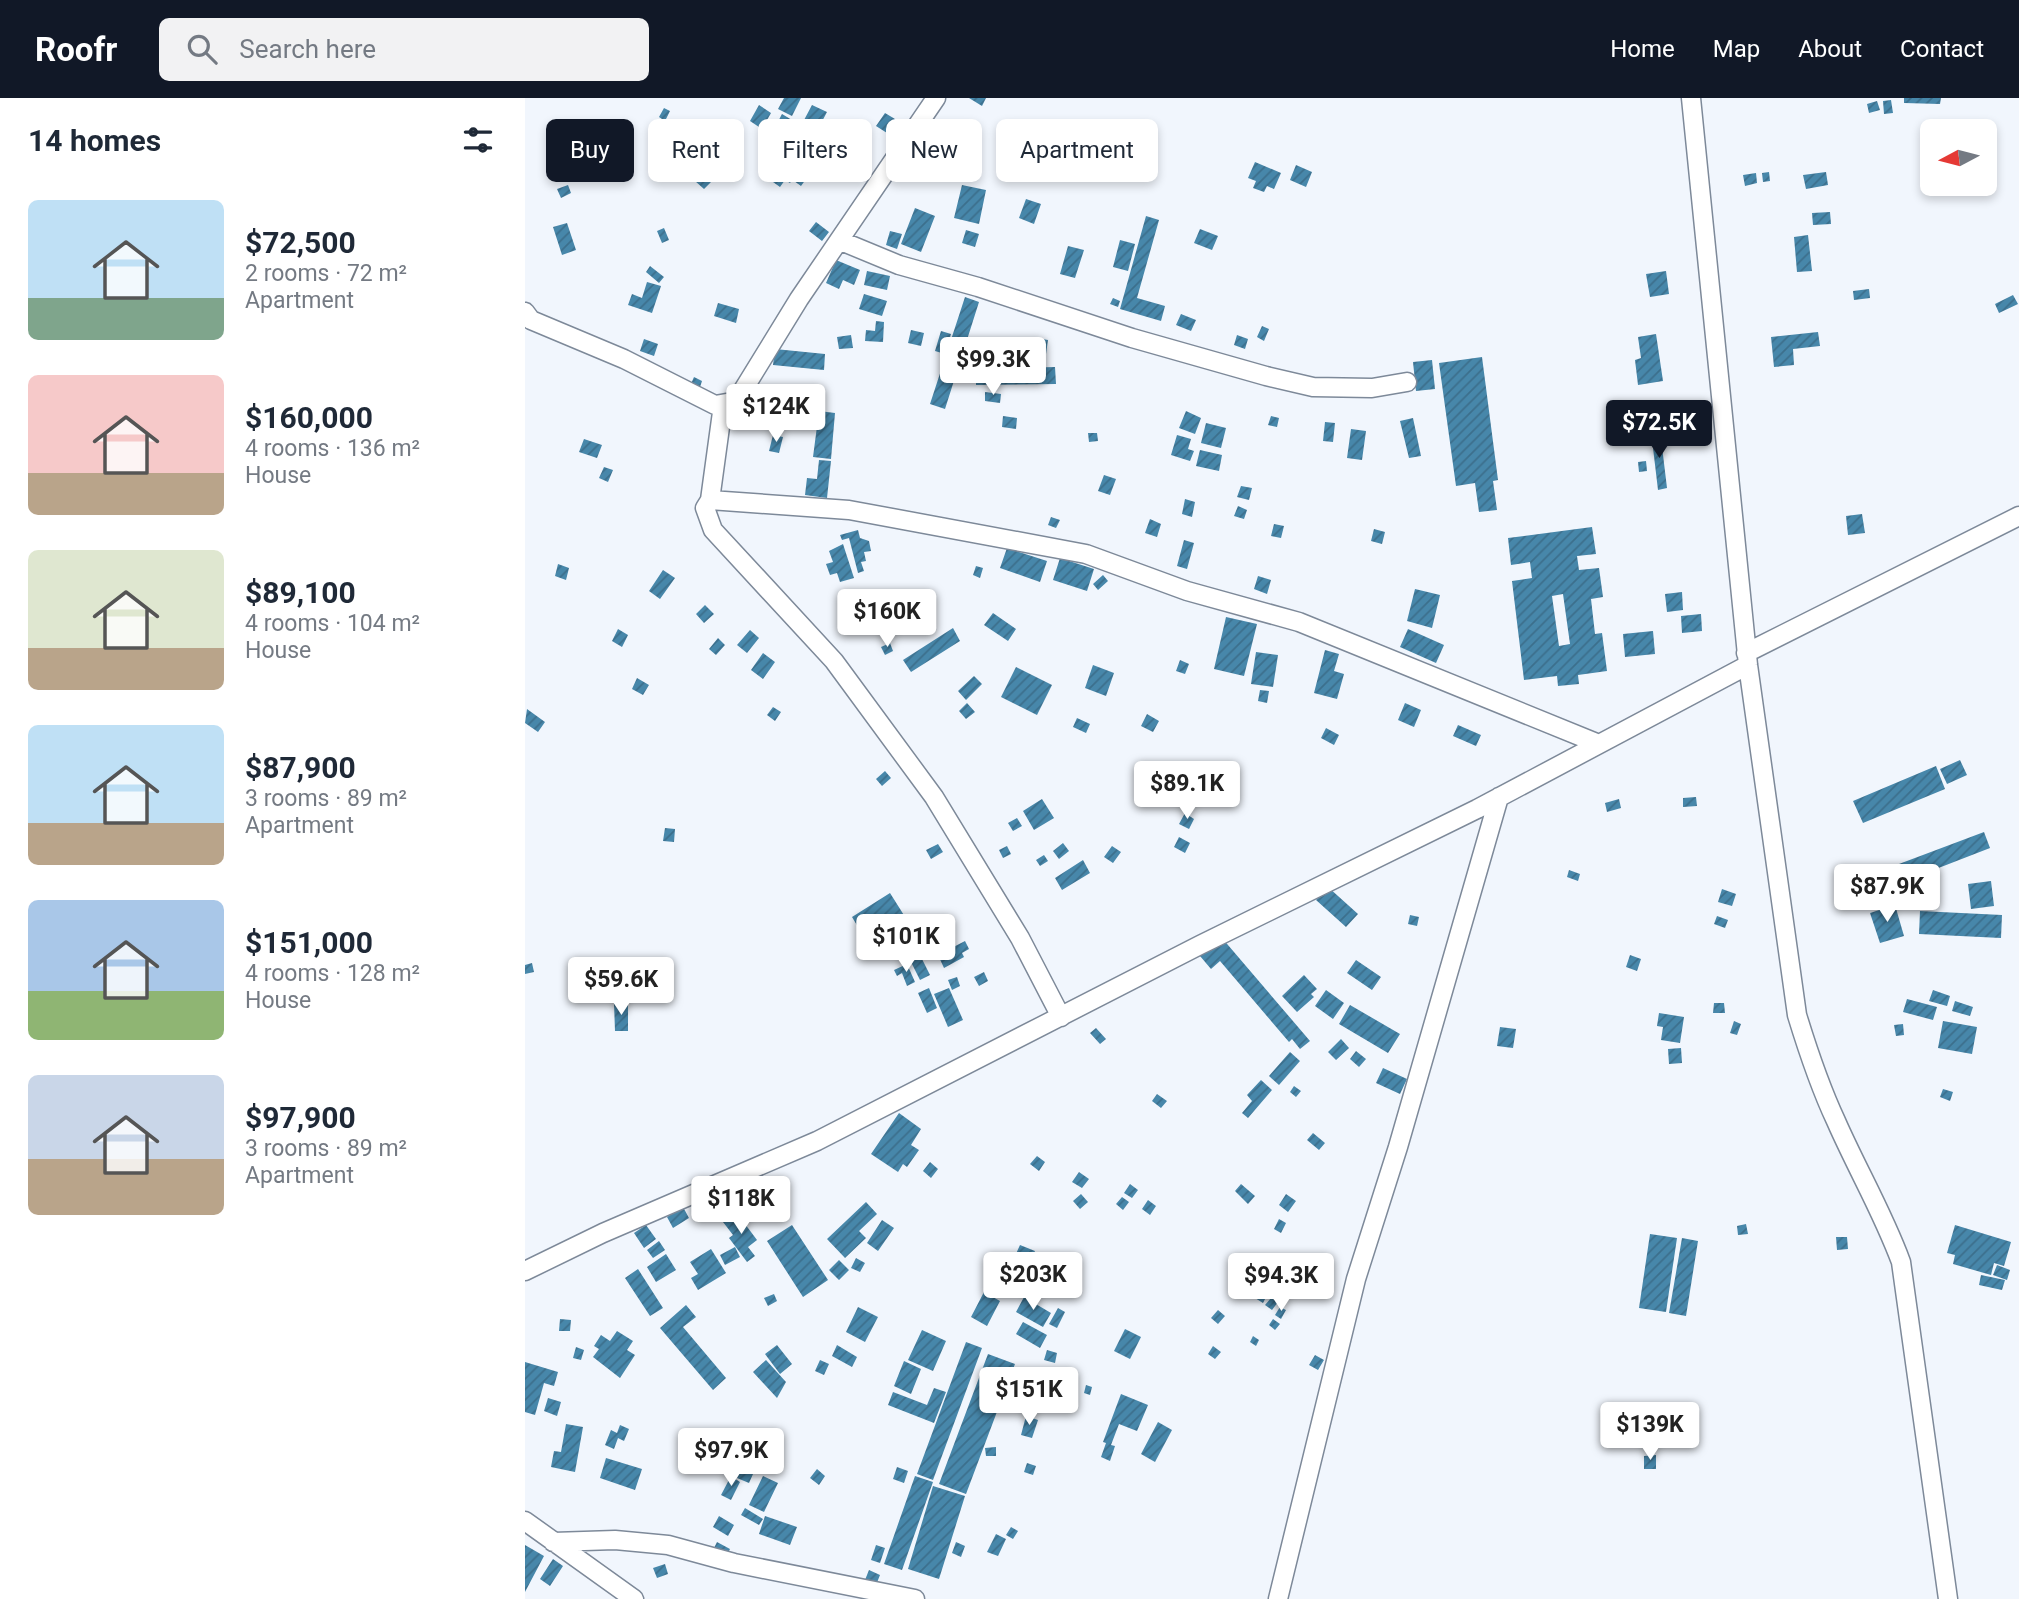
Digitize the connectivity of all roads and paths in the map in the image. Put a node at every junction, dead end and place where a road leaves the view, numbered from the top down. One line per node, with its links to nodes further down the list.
1 (936, 98): 3 (street)
2 (1691, 98): 9 (street)
3 (841, 241): 5 (street); 6 (street)
4 (525, 312): 6 (street)
5 (1407, 382)
6 (723, 405): 7 (street)
7 (710, 500): 10 (street); 12 (street)
8 (2019, 516): 9 (street)
9 (1747, 659): 10 (street); 19 (street)
10 (1599, 744): 11 (street)
11 (1499, 797): 12 (street); 18 (street)
12 (1061, 1017): 13 (street)
13 (525, 1272)
14 (525, 1521): 15 (street)
15 (553, 1542): 16 (street); 17 (street)
16 (634, 1599)
17 (915, 1599)
18 (1278, 1599)
19 (1948, 1599)

